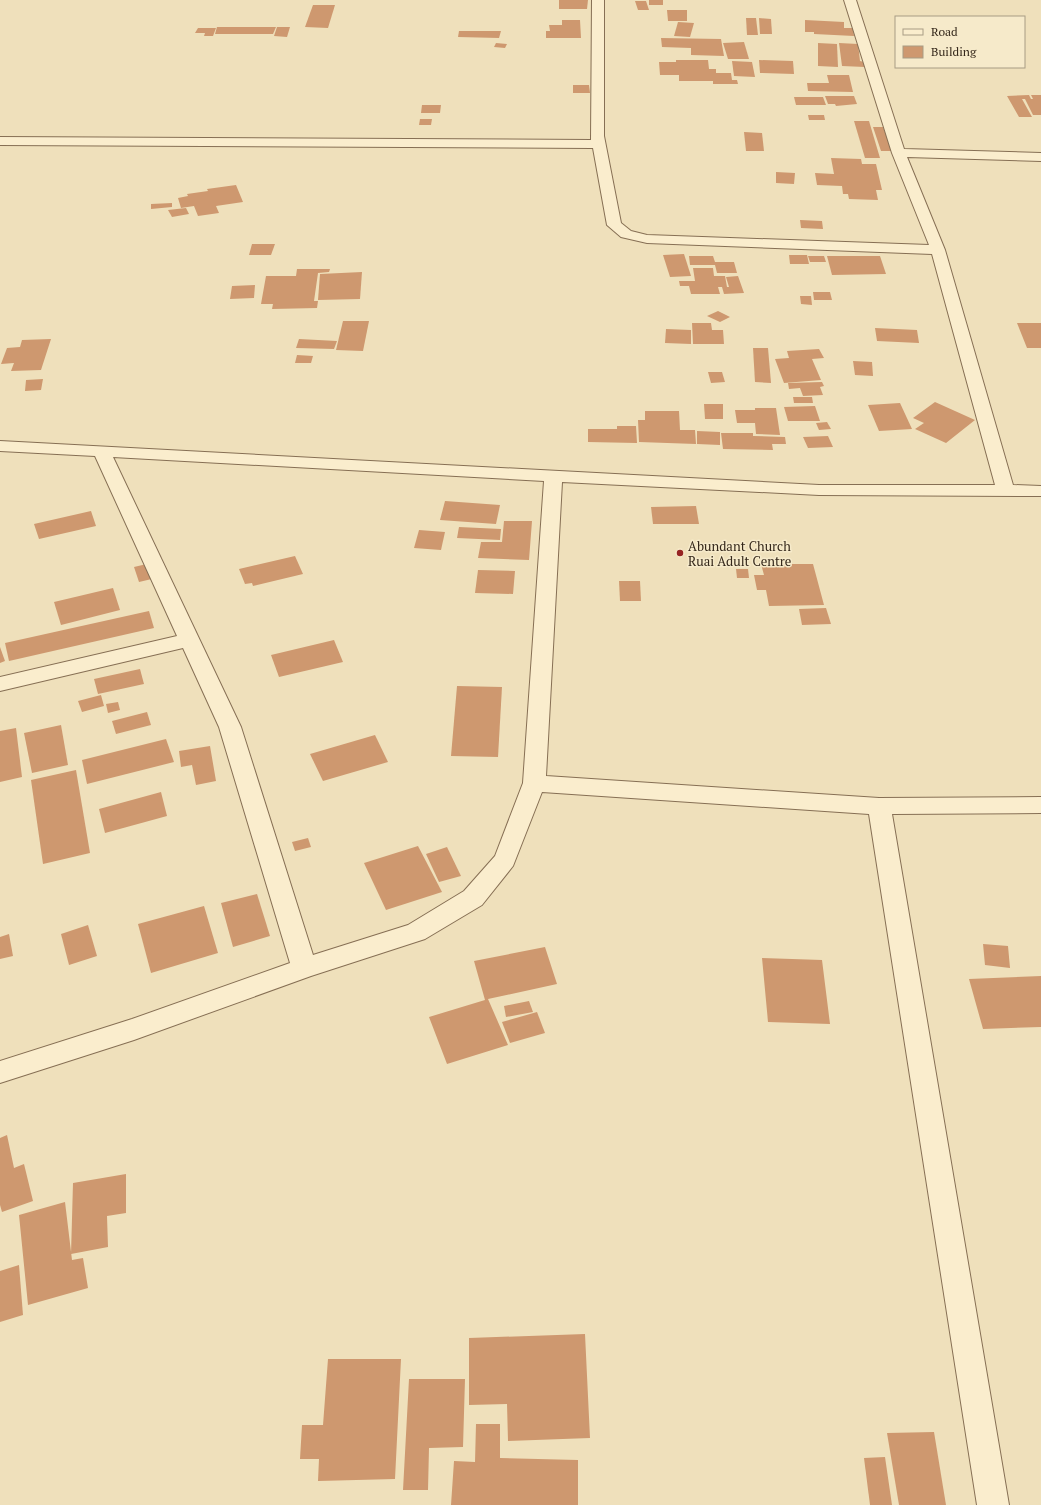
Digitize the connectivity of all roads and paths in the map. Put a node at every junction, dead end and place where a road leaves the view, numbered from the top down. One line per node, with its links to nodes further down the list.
1 (598, 0): 4 (street)
2 (850, 0): 5 (street)
3 (0, 141): 4 (street)
4 (598, 144): 7 (street)
5 (899, 153): 6 (street); 7 (street)
6 (1041, 157)
7 (938, 250): 11 (street)
8 (0, 446): 9 (street)
9 (101, 451): 10 (street); 13 (street)
10 (553, 476): 11 (street); 15 (street)
11 (1005, 490): 12 (street)
12 (1041, 491)
13 (190, 640): 14 (street); 18 (street)
14 (0, 684)
15 (534, 783): 17 (street); 18 (street)
16 (1041, 805): 17 (street)
17 (879, 806): 20 (street)
18 (304, 968): 19 (street)
19 (0, 1072)
20 (993, 1505)

